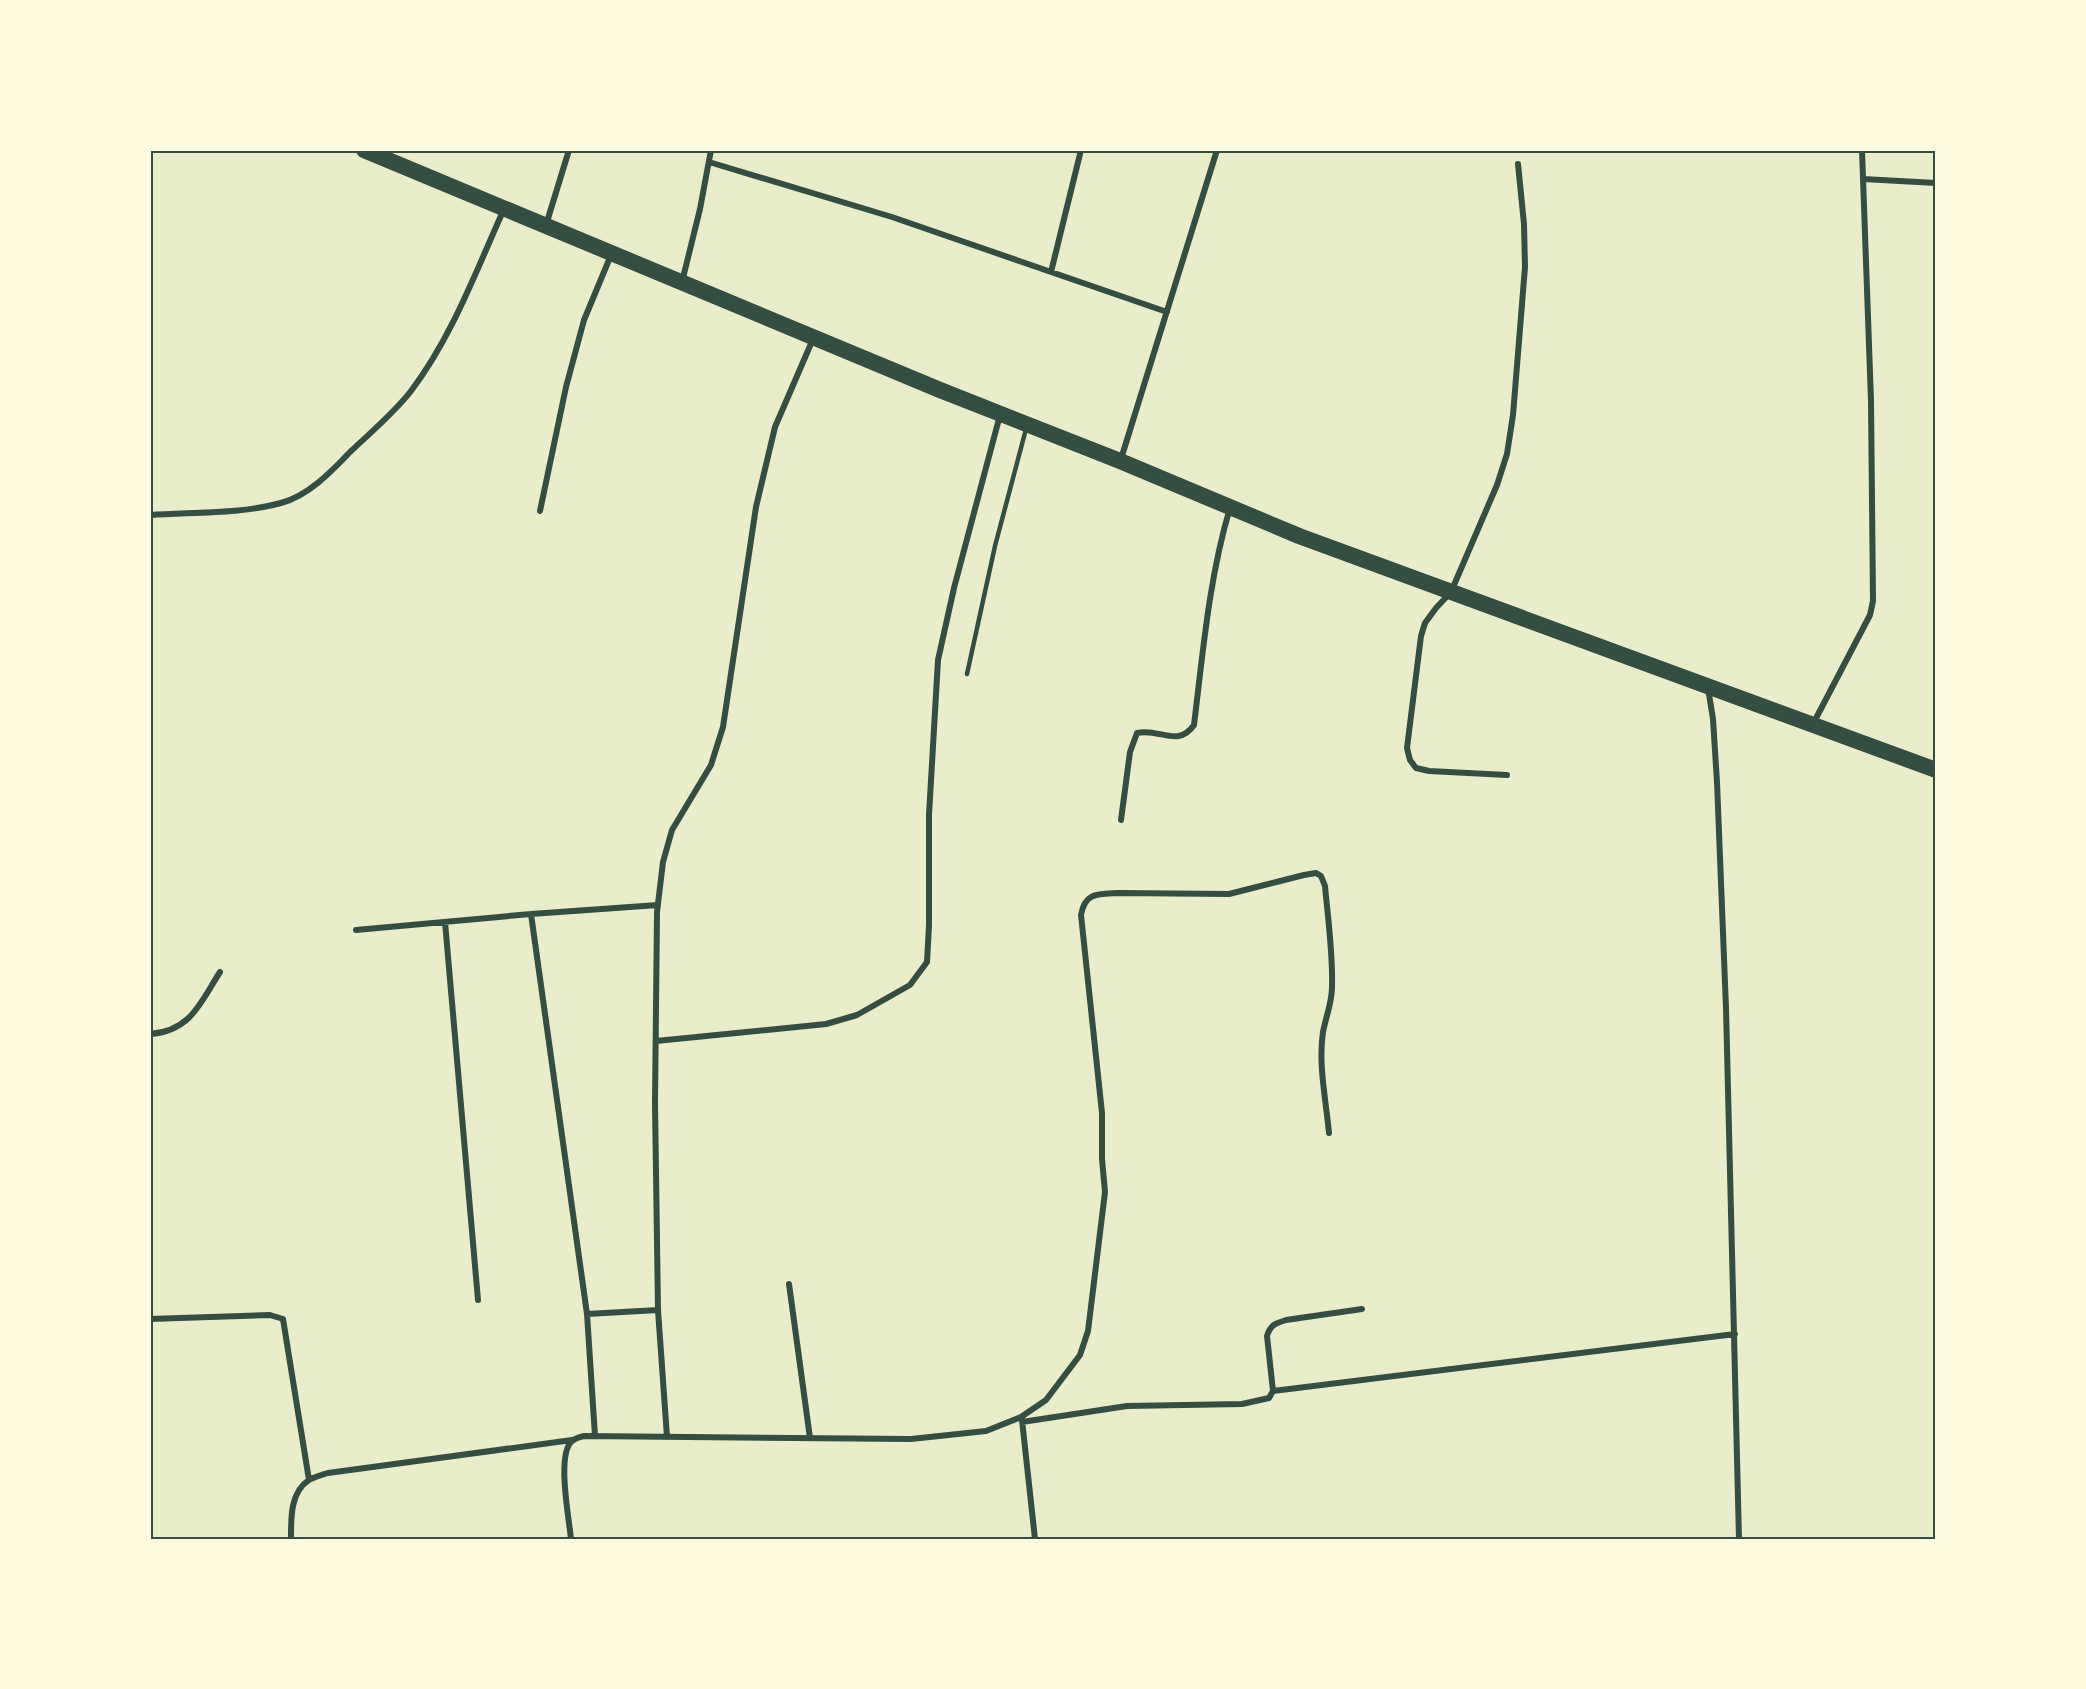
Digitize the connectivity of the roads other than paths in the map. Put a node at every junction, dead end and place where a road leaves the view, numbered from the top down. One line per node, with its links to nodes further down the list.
1 (364, 150): 11 (highway)
2 (569, 150): 12 (street)
3 (711, 150): 7 (street)
4 (1081, 150): 14 (street)
5 (1217, 150): 16 (street)
6 (1862, 150): 9 (street)
7 (709, 162): 14 (street); 15 (street)
8 (1518, 164): 24 (street)
9 (1863, 178): 10 (street); 27 (street)
10 (1936, 183)
11 (505, 208): 12 (highway); 23 (street)
12 (545, 226): 13 (highway)
13 (612, 253): 15 (highway); 22 (street)
14 (1051, 272): 16 (street)
15 (682, 283): 17 (highway)
16 (1167, 312): 20 (street)
17 (814, 338): 18 (highway); 31 (street)
18 (1000, 415): 19 (highway); 37 (street)
19 (1027, 426): 20 (highway); 25 (lane)
20 (1120, 461): 21 (highway)
21 (1230, 507): 24 (highway); 30 (street)
22 (540, 511)
23 (150, 515)
24 (1451, 592): 26 (highway); 29 (street)
25 (967, 674)
26 (1708, 686): 27 (highway); 45 (street)
27 (1813, 725): 28 (highway)
28 (1936, 770)
29 (1506, 776)
30 (1121, 820)
31 (658, 905): 32 (street); 37 (street)
32 (531, 914): 33 (street); 43 (street)
33 (445, 921): 34 (street); 40 (street)
34 (356, 930)
35 (220, 972): 36 (street)
36 (150, 1034)
37 (656, 1041): 42 (street)
38 (1329, 1133): 47 (street)
39 (789, 1284): 50 (street)
40 (478, 1300)
41 (1362, 1309): 46 (street)
42 (658, 1310): 43 (street); 49 (street)
43 (587, 1314): 48 (street)
44 (150, 1318): 52 (street)
45 (1735, 1334): 46 (street); 56 (street)
46 (1273, 1391): 47 (street)
47 (1021, 1419): 50 (street); 55 (street)
48 (595, 1436): 49 (street); 51 (street)
49 (667, 1437): 50 (street)
50 (810, 1438)
51 (572, 1440): 52 (street); 54 (street)
52 (309, 1480): 53 (street)
53 (291, 1539)
54 (571, 1539)
55 (1035, 1539)
56 (1739, 1539)

